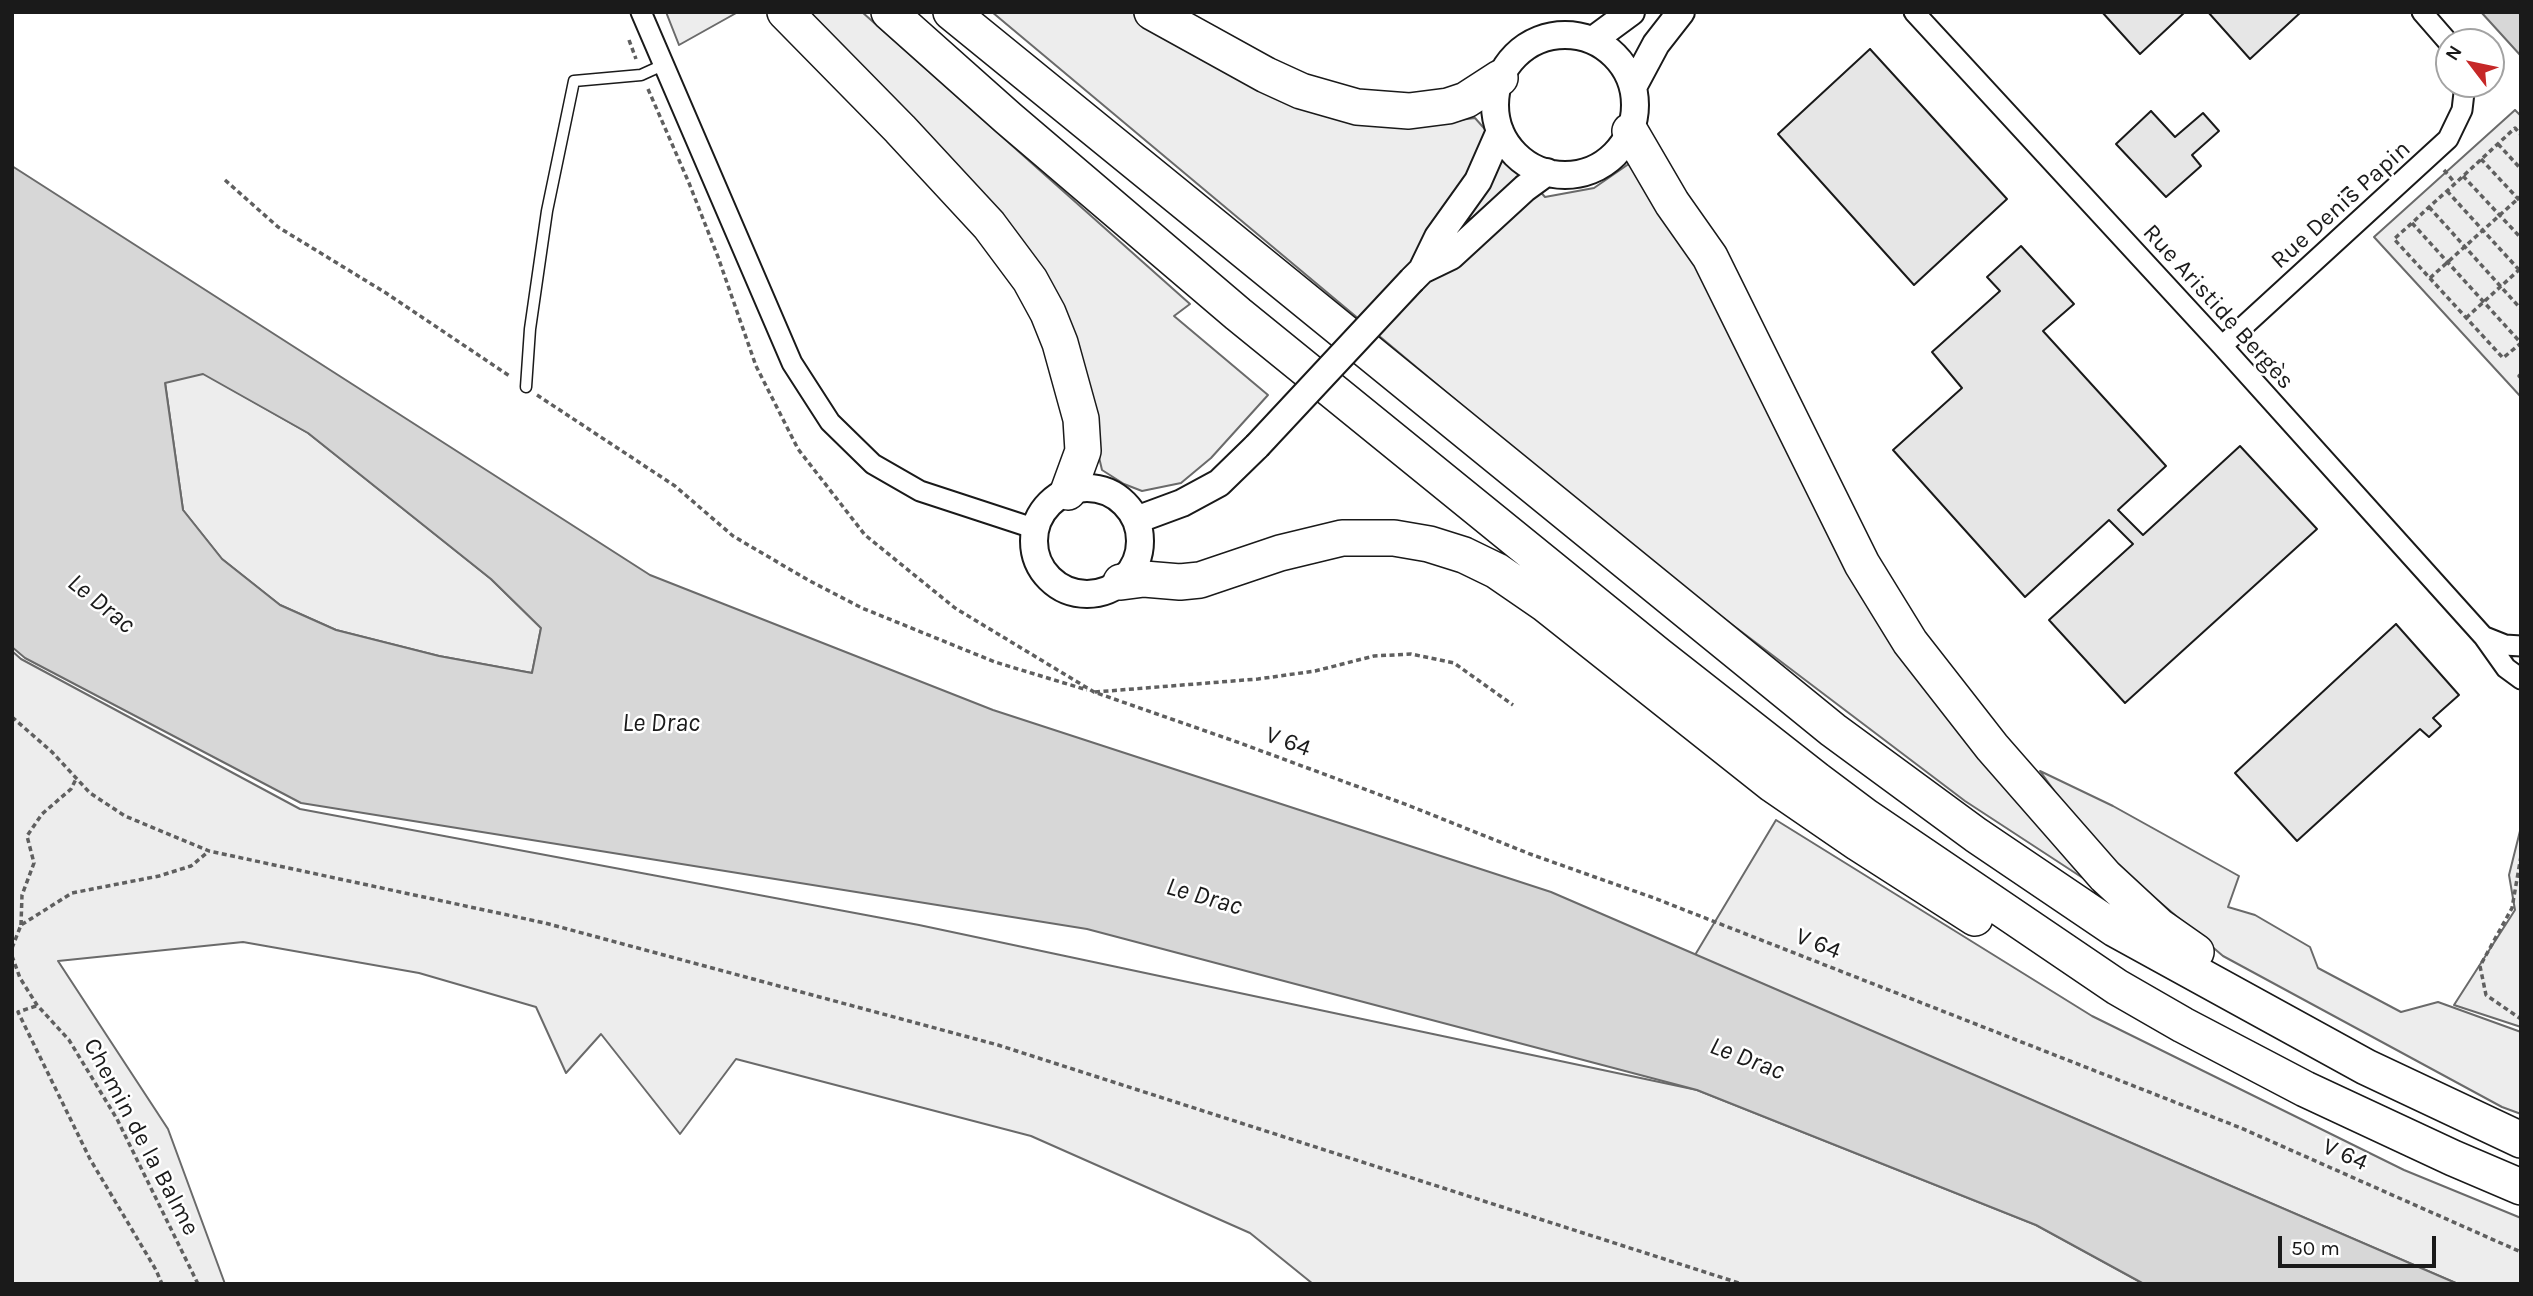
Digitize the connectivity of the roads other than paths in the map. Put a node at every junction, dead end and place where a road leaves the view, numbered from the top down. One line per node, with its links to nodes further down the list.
1 (640, 12): 12 (street)
2 (785, 12): 22 (highway)
3 (889, 12): 29 (highway)
4 (951, 12): 30 (highway)
5 (1152, 12): 13 (highway)
6 (1631, 12): 11 (main road)
7 (1914, 12): 20 (street, Rue Aristide Bergès)
8 (2422, 12): 10 (street)
9 (1679, 17): 14 (main road)
10 (2436, 28)
11 (1593, 40): 13 (main road); 14 (main road)
12 (663, 65): 21 (lane); 24 (street)
13 (1500, 78): 16 (main road)
14 (1633, 87): 17 (main road)
15 (2463, 98): 20 (street, Rue Denis Papin)
16 (1500, 131): 18 (main road); 19 (main road)
17 (1630, 131): 18 (main road); 30 (highway)
18 (1546, 172): 19 (main road)
19 (1417, 275): 23 (main road, bridge)
20 (2222, 346): 26 (street, Rue Aristide Bergès)
21 (526, 387)
22 (1068, 492): 23 (main road); 24 (main road)
23 (1136, 520): 25 (main road)
24 (1036, 529): 25 (main road)
25 (1121, 582): 29 (highway)
26 (2484, 637): 27 (street); 28 (street, Rue Aristide Bergès)
27 (2521, 646)
28 (2521, 678)
29 (2117, 987): 32 (highway)
30 (2283, 1022): 31 (highway)
31 (2521, 1140)
32 (2521, 1187)

